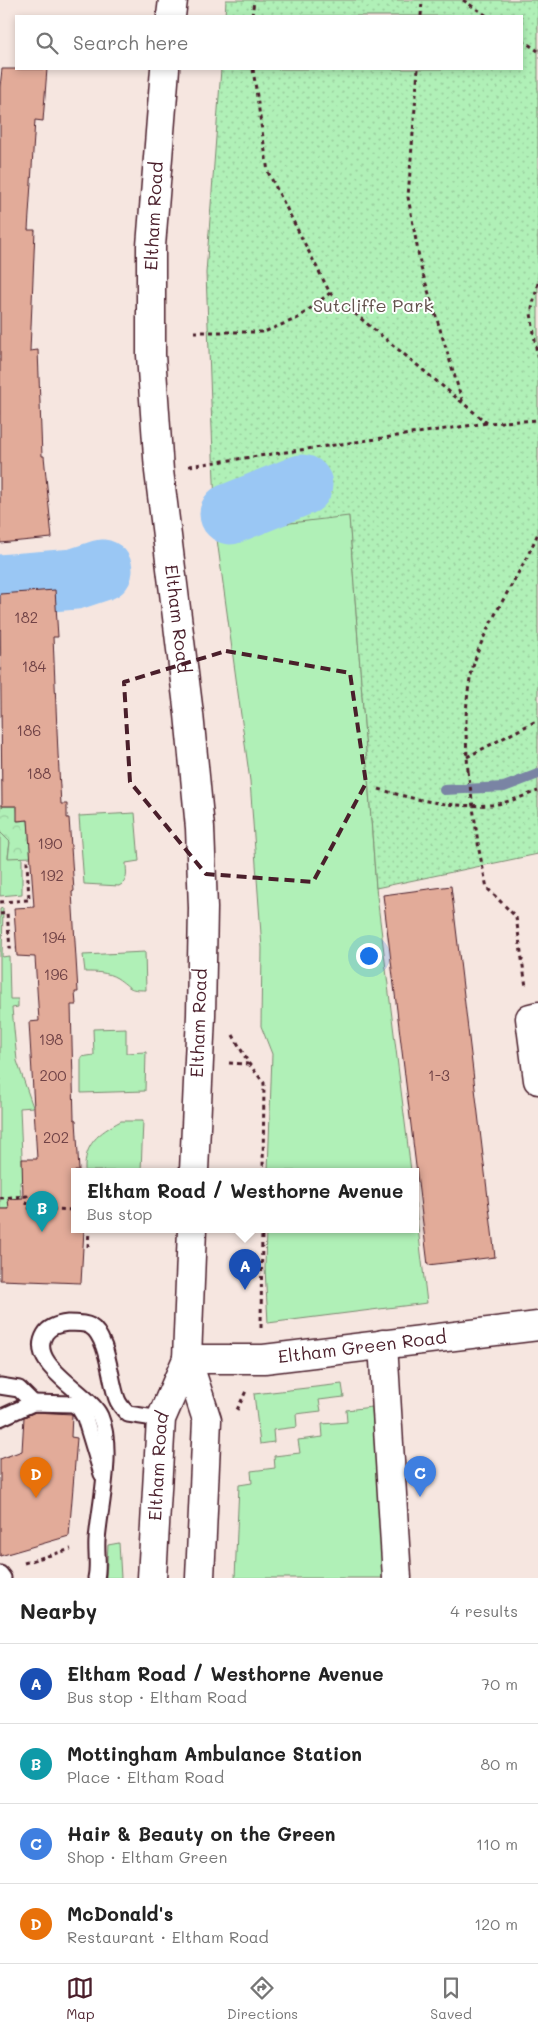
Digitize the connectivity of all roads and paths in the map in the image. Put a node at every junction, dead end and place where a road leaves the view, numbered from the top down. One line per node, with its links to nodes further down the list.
1 (173, 0): 5 (main road)
2 (254, 0): 6 (path)
3 (422, 0): 7 (path)
4 (463, 0): 8 (path)
5 (171, 15)
6 (252, 15)
7 (421, 15)
8 (486, 15)
9 (523, 41): 10 (path)
10 (538, 52)
11 (165, 70): 21 (main road, Eltham Road)
12 (253, 70): 15 (path)
13 (418, 70): 18 (path)
14 (538, 283): 17 (path)
15 (330, 293): 16 (path); 18 (path)
16 (194, 332)
17 (538, 362)
18 (463, 403): 20 (path)
19 (538, 420): 20 (path)
20 (487, 423): 21 (path)
21 (159, 471): 34 (main road, Eltham Road)
22 (538, 533): 24 (path)
23 (538, 720): 24 (path)
24 (467, 758): 31 (path, bridge)
25 (379, 788): 26 (path)
26 (538, 791)
27 (30, 861): 28 (path)
28 (0, 902)
29 (0, 914): 30 (path)
30 (16, 948)
31 (534, 1017): 33 (main road)
32 (226, 1062): 35 (path)
33 (538, 1080)
34 (194, 1168)
35 (263, 1168)
36 (0, 1198): 37 (path)
37 (71, 1210)
38 (89, 1233): 41 (path)
39 (192, 1233): 45 (main road, Eltham Road)
40 (262, 1233): 42 (path)
41 (88, 1247)
42 (260, 1323)
43 (538, 1326): 44 (main road, Eltham Green Road)
44 (383, 1344): 45 (main road, Eltham Green Road); 58 (main road)
45 (187, 1359): 49 (main road, Eltham Road); 57 (main road, Eltham Road)
46 (0, 1386): 47 (lane)
47 (32, 1404): 48 (lane); 50 (lane)
48 (0, 1418)
49 (161, 1419): 50 (lane); 56 (main road, Eltham Road)
50 (103, 1479): 51 (lane)
51 (97, 1541): 52 (path); 55 (lane)
52 (18, 1566)
53 (0, 1574): 54 (lane)
54 (3, 1578)
55 (96, 1578)
56 (152, 1578)
57 (200, 1578)
58 (397, 1578)

